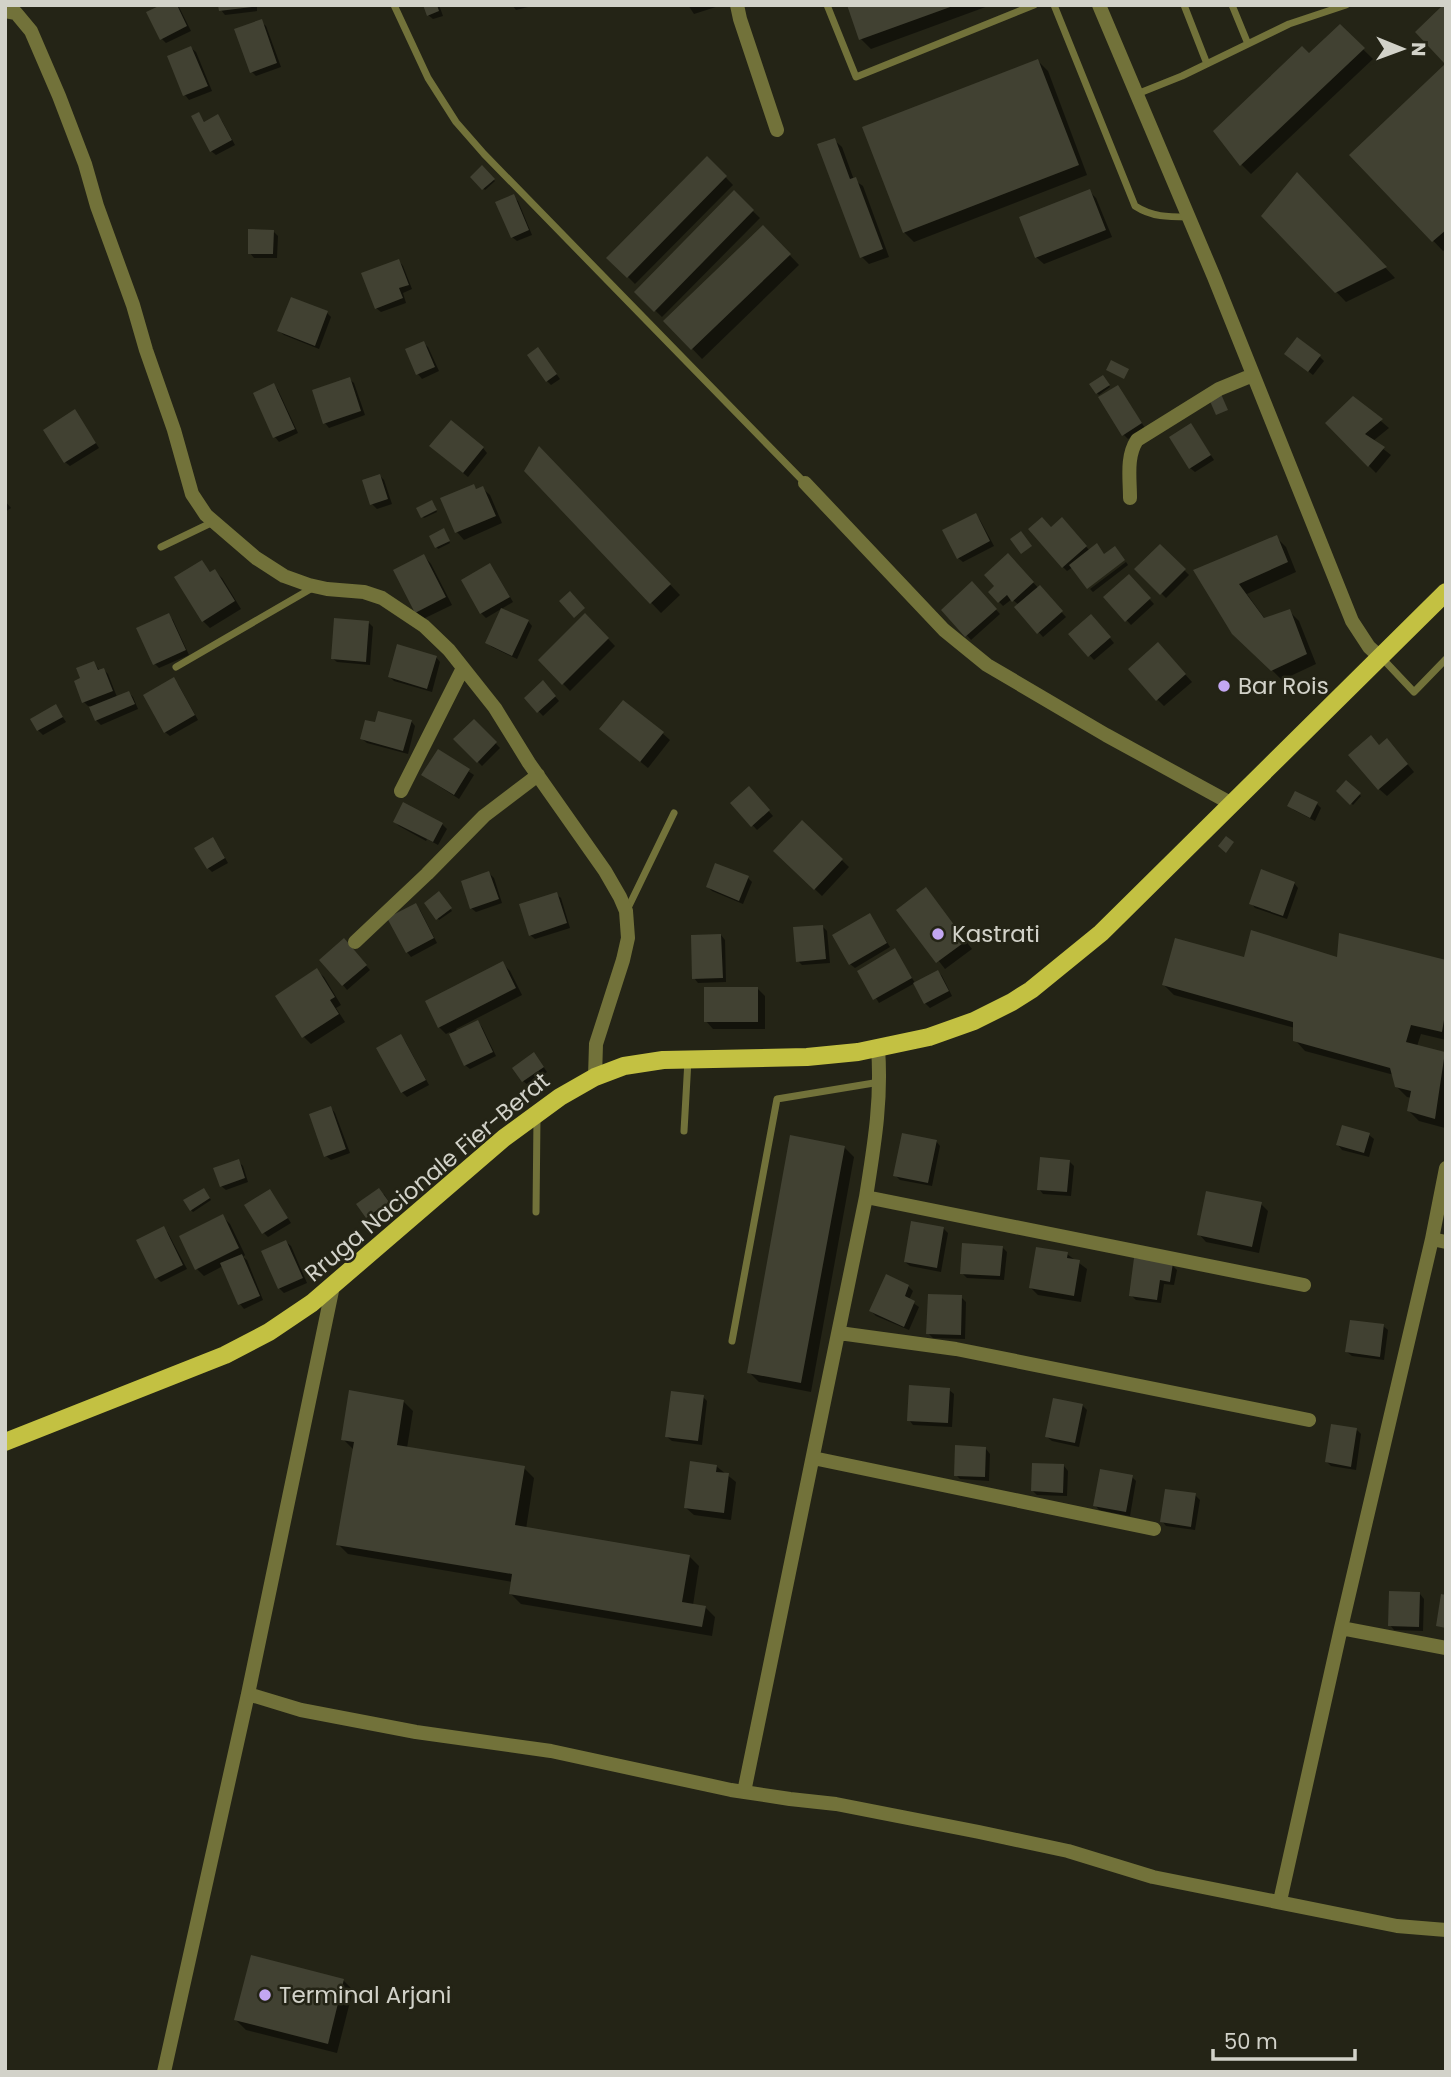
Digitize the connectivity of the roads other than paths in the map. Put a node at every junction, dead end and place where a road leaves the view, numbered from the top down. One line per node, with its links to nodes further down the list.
1 (394, 5): 17 (lane)
2 (737, 5): 14 (street)
3 (827, 5): 4 (lane)
4 (1034, 5)
5 (1054, 5): 15 (lane)
6 (1099, 5): 13 (street)
7 (1184, 5): 12 (lane)
8 (1232, 5): 11 (lane)
9 (1346, 5): 11 (lane)
10 (5, 10): 19 (street)
11 (1248, 44): 12 (lane)
12 (1207, 64): 13 (lane)
13 (1137, 94): 15 (street)
14 (778, 130)
15 (1188, 217): 16 (street)
16 (1253, 374): 18 (street); 23 (street)
17 (805, 484): 29 (street)
18 (1130, 498)
19 (213, 522): 20 (lane); 21 (street)
20 (161, 547)
21 (314, 587): 25 (lane); 26 (street)
22 (1446, 592): 23 (main road, Rruga Nacionale Fier-Berat)
23 (1380, 657): 24 (lane); 29 (main road, Rruga Nacionale Fier-Berat)
24 (1446, 659)
25 (176, 667)
26 (463, 668): 27 (street); 28 (street)
27 (538, 775): 31 (street); 32 (street)
28 (401, 791)
29 (1232, 804): 33 (main road, Rruga Nacionale Fier-Berat)
30 (674, 813): 31 (lane)
31 (626, 911): 35 (street)
32 (355, 942)
33 (878, 1048): 34 (main road, Rruga Nacionale Fier-Berat); 36 (street)
34 (688, 1059): 35 (main road, Rruga Nacionale Fier-Berat); 38 (lane)
35 (595, 1077): 37 (main road, Rruga Nacionale Fier-Berat)
36 (881, 1082): 40 (street); 46 (lane)
37 (537, 1113): 41 (lane); 44 (main road, Rruga Nacionale Fier-Berat)
38 (684, 1131)
39 (1446, 1168): 42 (street)
40 (866, 1197): 43 (street); 45 (street)
41 (536, 1212)
42 (1439, 1241): 51 (street)
43 (1304, 1285)
44 (333, 1286): 48 (main road, Rruga Nacionale Fier-Berat); 53 (street)
45 (839, 1333): 47 (street); 49 (street)
46 (732, 1341)
47 (1309, 1420)
48 (5, 1442)
49 (813, 1458): 50 (street); 54 (street)
50 (1154, 1529)
51 (1341, 1628): 52 (street); 55 (street)
52 (1446, 1648)
53 (248, 1694): 54 (street); 57 (street)
54 (744, 1792): 55 (street)
55 (1280, 1902): 56 (street)
56 (1446, 1930)
57 (164, 2072)

